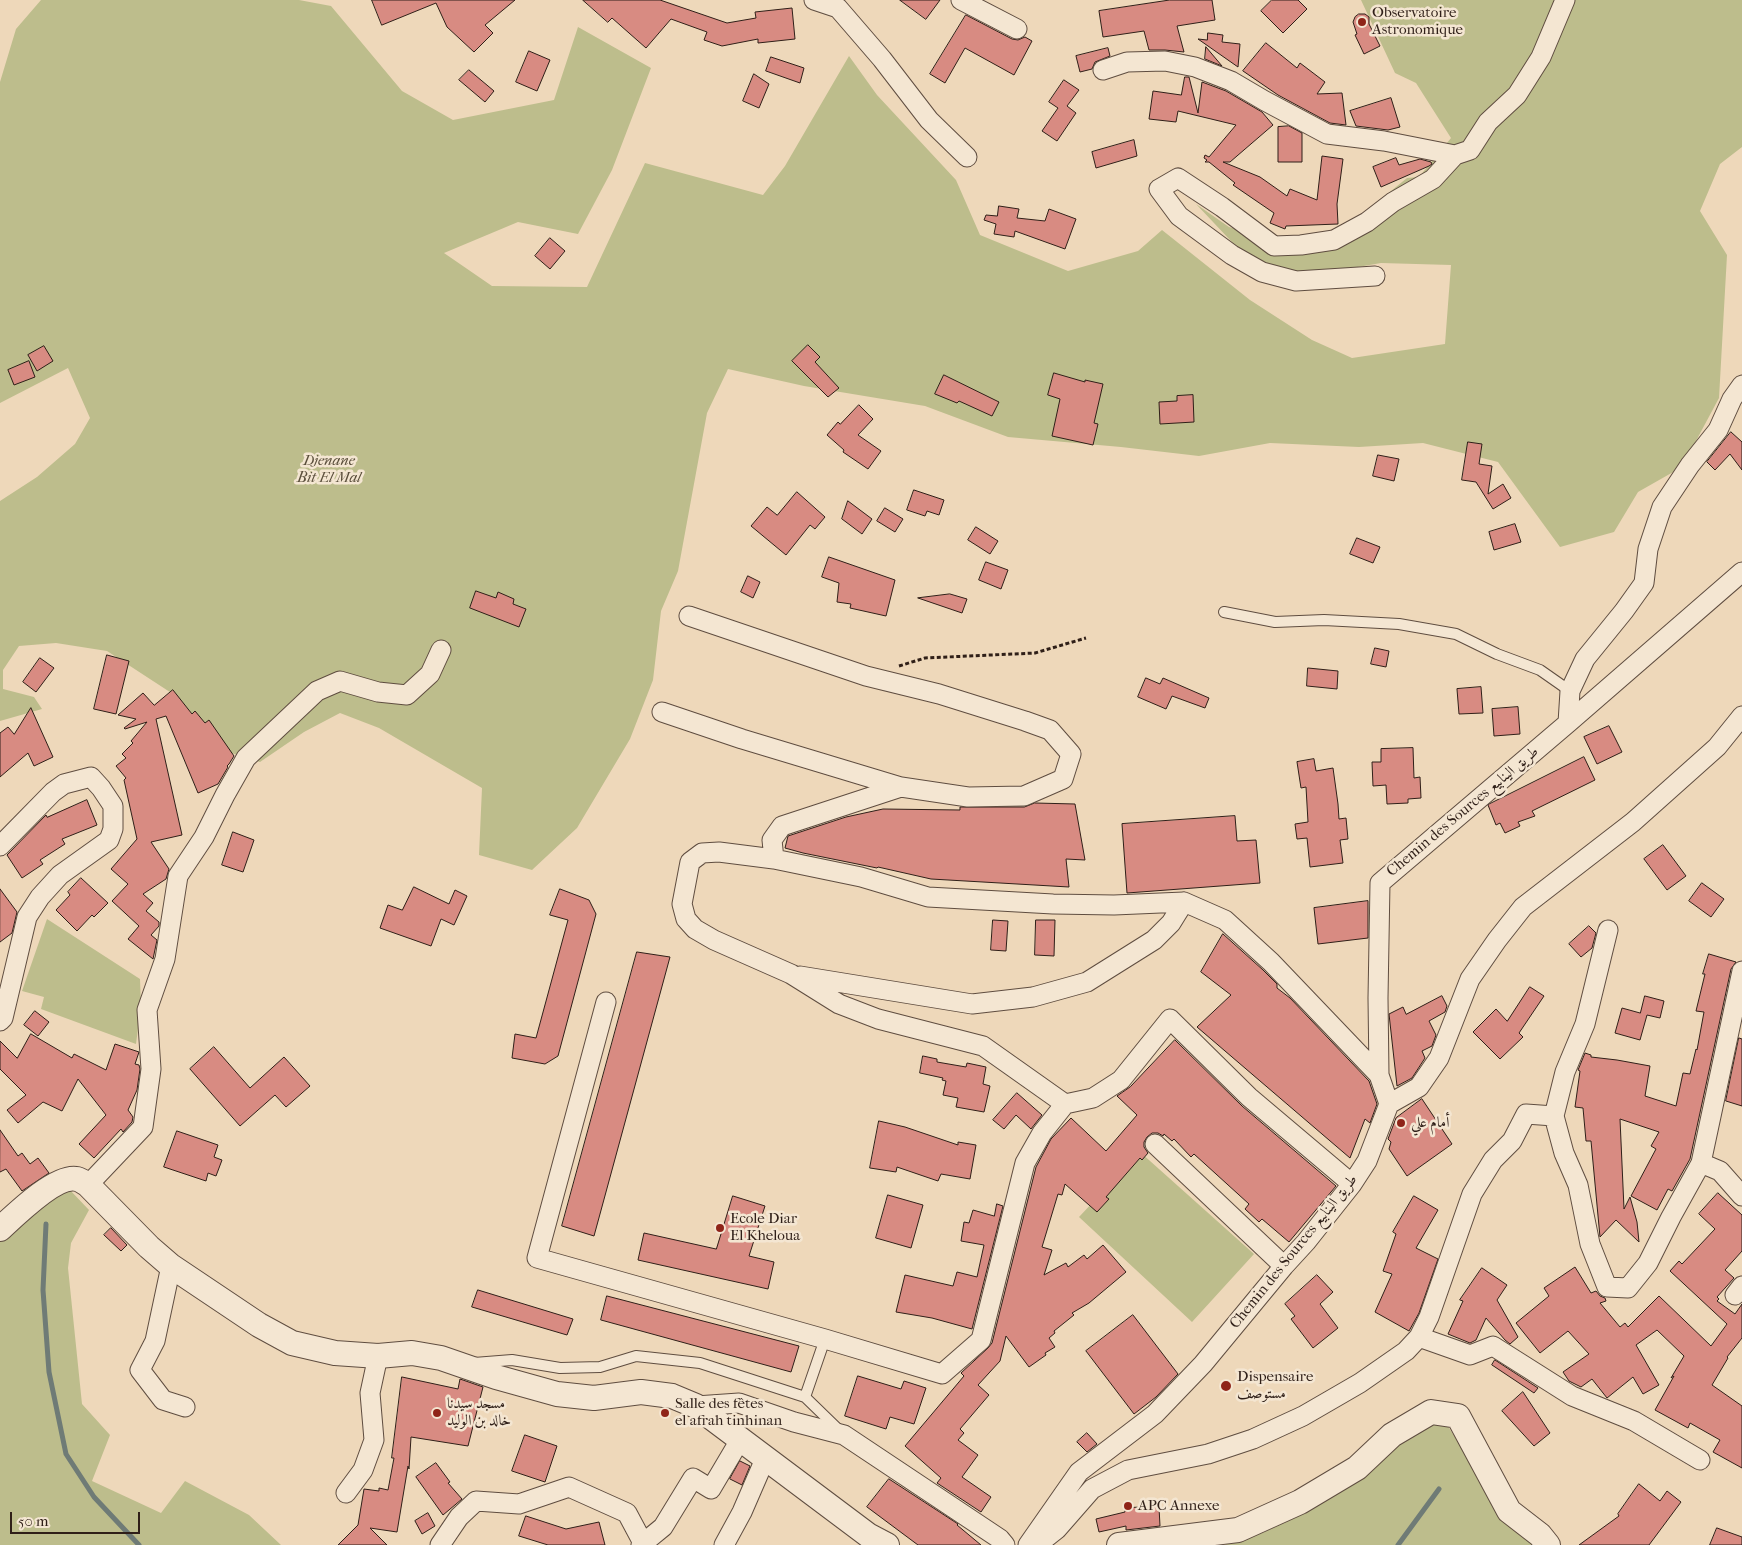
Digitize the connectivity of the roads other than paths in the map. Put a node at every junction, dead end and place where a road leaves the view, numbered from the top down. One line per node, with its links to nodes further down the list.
1 (814, 0): 7 (street)
2 (961, 0): 4 (street)
3 (1565, 0): 6 (street)
4 (1017, 29)
5 (1103, 70): 6 (street)
6 (1455, 155): 8 (street)
7 (967, 157)
8 (1376, 276)
9 (1737, 392): 14 (street)
10 (1742, 572): 17 (street, Chemin des Sources طريق الينابيع)
11 (1224, 612): 14 (lane)
12 (689, 616): 18 (street)
13 (441, 650): 34 (street)
14 (1570, 691): 17 (street)
15 (662, 712): 18 (street)
16 (1742, 716): 29 (street)
17 (1568, 723): 27 (street, Chemin des Sources طريق الينابيع)
18 (901, 787): 20 (street)
19 (0, 846): 26 (street)
20 (774, 860): 21 (street); 24 (street)
21 (1184, 902): 24 (street); 27 (street)
22 (1608, 930): 30 (street)
23 (1742, 970): 32 (street)
24 (791, 974): 28 (street)
25 (606, 1002): 40 (street)
26 (0, 1021)
27 (1379, 1075): 29 (street, Chemin des Sources طريق الينابيع)
28 (1065, 1104): 33 (street); 40 (street)
29 (1389, 1104): 33 (street, Chemin des Sources طريق الينابيع)
30 (1554, 1116): 32 (street); 39 (street)
31 (1155, 1144): 38 (street)
32 (1701, 1163): 35 (street)
33 (1352, 1184): 38 (street, Chemin des Sources طريق الينابيع)
34 (88, 1185): 36 (street); 37 (street)
35 (1742, 1196)
36 (0, 1229)
37 (170, 1266): 41 (street); 45 (street)
38 (1284, 1266): 56 (street, Chemin des Sources طريق الينابيع)
39 (1419, 1337): 49 (street); 57 (street)
40 (826, 1339): 43 (lane)
41 (378, 1356): 42 (street); 50 (street)
42 (461, 1364): 43 (lane); 44 (street)
43 (805, 1397): 46 (lane)
44 (696, 1406): 46 (street); 47 (street)
45 (185, 1407)
46 (844, 1435): 55 (street)
47 (740, 1440): 48 (street); 51 (street)
48 (765, 1459): 53 (street); 54 (street)
49 (1700, 1460)
50 (346, 1493)
51 (642, 1544): 52 (street)
52 (440, 1545)
53 (724, 1545)
54 (887, 1545)
55 (1005, 1545)
56 (1028, 1545)
57 (1036, 1545)
58 (1119, 1545): 59 (street)
59 (1548, 1545)

